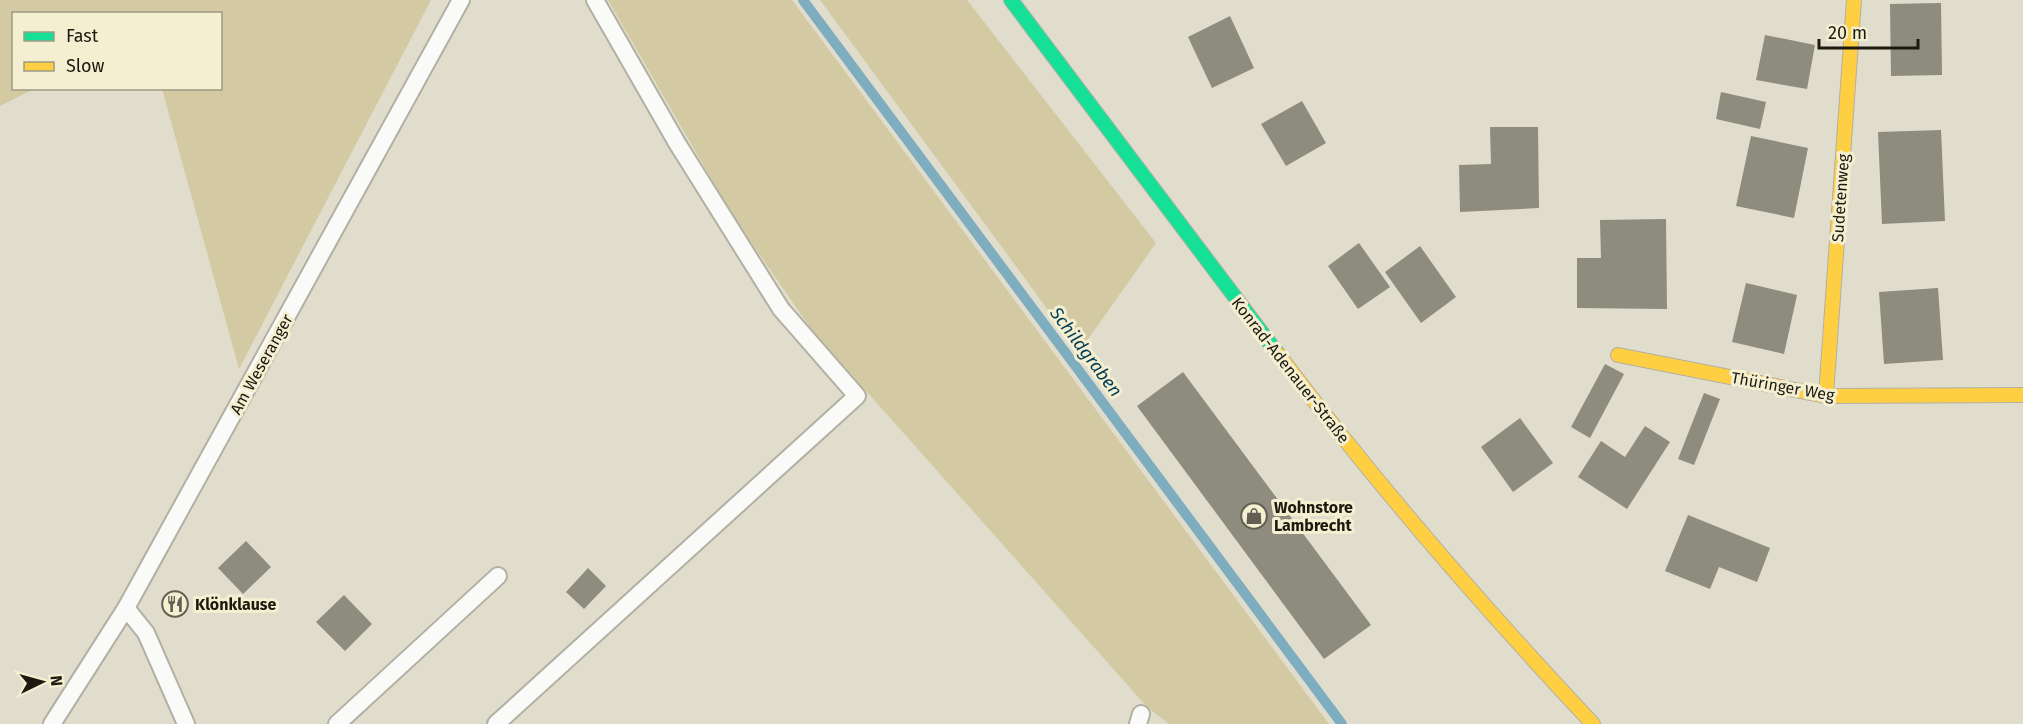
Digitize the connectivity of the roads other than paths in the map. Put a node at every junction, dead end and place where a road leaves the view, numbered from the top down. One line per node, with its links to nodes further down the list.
1 (461, 0): 9 (lane, Am Weseranger)
2 (595, 0): 13 (lane)
3 (1011, 0): 14 (main road, Konrad-Adenauer-Straße)
4 (1854, 0): 7 (main road, Sudetenweg)
5 (1618, 355): 7 (main road, Thüringer Weg)
6 (2023, 395): 7 (main road, Thüringer Weg)
7 (1826, 396)
8 (498, 576): 12 (lane)
9 (126, 608): 10 (lane, Am Weseranger); 11 (lane)
10 (52, 724)
11 (186, 724)
12 (337, 724)
13 (496, 724)
14 (1593, 724)

